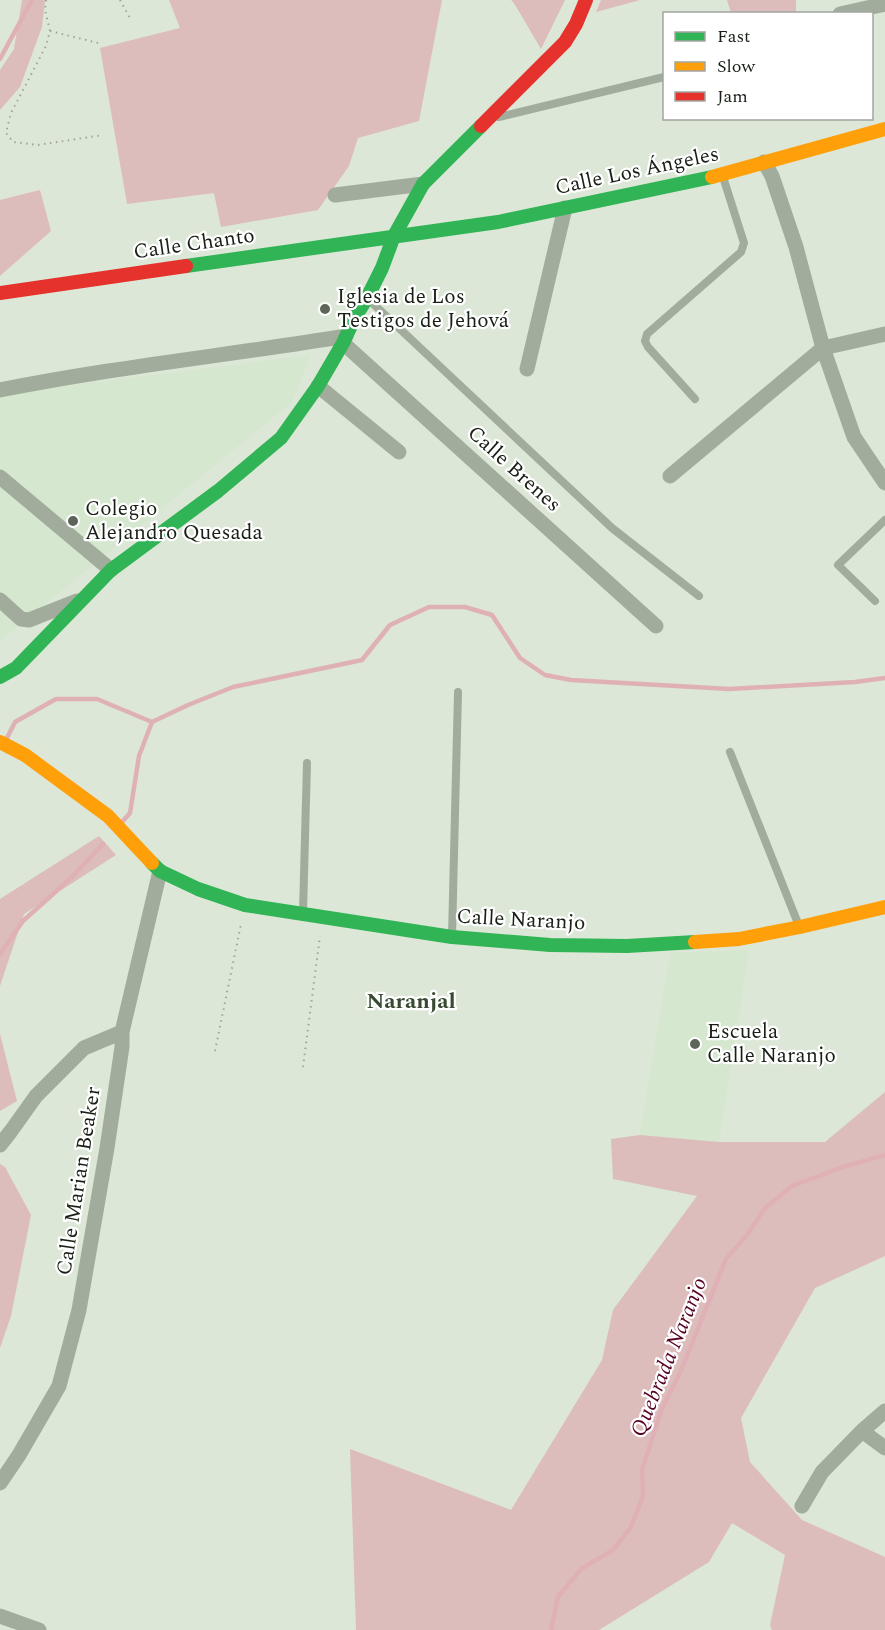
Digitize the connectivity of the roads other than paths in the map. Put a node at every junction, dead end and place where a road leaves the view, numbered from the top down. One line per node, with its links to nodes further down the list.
1 (586, 0): 5 (street)
2 (885, 4): 3 (street)
3 (849, 12)
4 (663, 77): 5 (lane)
5 (486, 121): 9 (street)
6 (885, 129): 7 (street, Calle Los Ángeles)
7 (764, 162): 8 (street, Calle Los Ángeles); 17 (street)
8 (723, 175): 11 (street, Calle Los Ángeles); 21 (lane)
9 (423, 184): 10 (street); 12 (street)
10 (335, 195)
11 (565, 208): 12 (street, Calle Los Ángeles); 18 (street)
12 (394, 236): 13 (street, Calle Chanto); 14 (street)
13 (0, 293)
14 (367, 298): 16 (street); 28 (lane)
15 (885, 334): 17 (street)
16 (344, 339): 19 (street); 20 (street); 32 (street, Calle Brenes)
17 (823, 348): 23 (street); 25 (street)
18 (527, 369)
19 (318, 386): 22 (street); 27 (street)
20 (0, 390)
21 (695, 399)
22 (399, 452)
23 (670, 476)
24 (0, 477): 27 (street)
25 (885, 483)
26 (885, 520): 31 (lane)
27 (111, 570): 29 (street)
28 (699, 596)
29 (85, 598): 30 (street); 33 (street)
30 (0, 600)
31 (875, 601)
32 (656, 626)
33 (0, 677)
34 (458, 692): 42 (lane)
35 (0, 742): 38 (street)
36 (730, 752): 41 (lane)
37 (307, 763): 40 (lane)
38 (160, 871): 40 (street, Calle Naranjo); 43 (street, Calle Marian Beaker)
39 (885, 906): 41 (street, Calle Naranjo)
40 (303, 914): 42 (street, Calle Naranjo)
41 (800, 927): 42 (street, Calle Naranjo)
42 (452, 937)
43 (122, 1032): 44 (street); 48 (street, Calle Marian Beaker)
44 (0, 1145)
45 (885, 1411): 46 (street)
46 (862, 1431): 47 (street); 49 (street)
47 (885, 1448)
48 (0, 1483)
49 (802, 1506)
50 (0, 1616): 51 (street)
51 (39, 1630)

